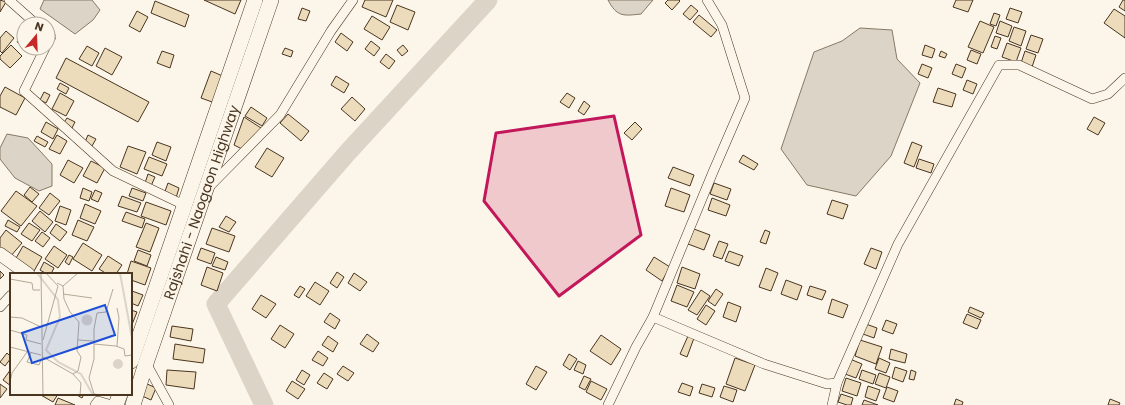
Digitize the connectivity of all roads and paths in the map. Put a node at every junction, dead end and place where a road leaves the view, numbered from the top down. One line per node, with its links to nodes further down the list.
1 (9, 0): 6 (street)
2 (254, 0): 9 (main road, Rajshahi - Naogaon Highway)
3 (270, 0): 10 (main road, Rajshahi - Naogaon Highway)
4 (353, 0): 11 (street)
5 (707, 0): 17 (street)
6 (27, 16)
7 (41, 56): 12 (street)
8 (1125, 78): 21 (street)
9 (204, 148): 10 (main road); 12 (main road, Rajshahi - Naogaon Highway)
10 (219, 153): 11 (main road, Rajshahi - Naogaon Highway)
11 (206, 190): 20 (main road, Rajshahi - Naogaon Highway)
12 (184, 205): 18 (main road, Rajshahi - Naogaon Highway)
13 (0, 254): 14 (main road)
14 (27, 273)
15 (10, 296): 16 (street)
16 (0, 307)
17 (653, 317): 21 (street); 28 (street)
18 (135, 336): 19 (main road, Rajshahi - Naogaon Highway)
19 (132, 355)
20 (146, 363): 26 (main road, Rajshahi - Naogaon Highway); 27 (street)
21 (837, 384): 29 (street)
22 (120, 395): 25 (main road)
23 (95, 405): 24 (street)
24 (112, 405)
25 (116, 405)
26 (133, 405)
27 (169, 405)
28 (608, 405)
29 (832, 405)

